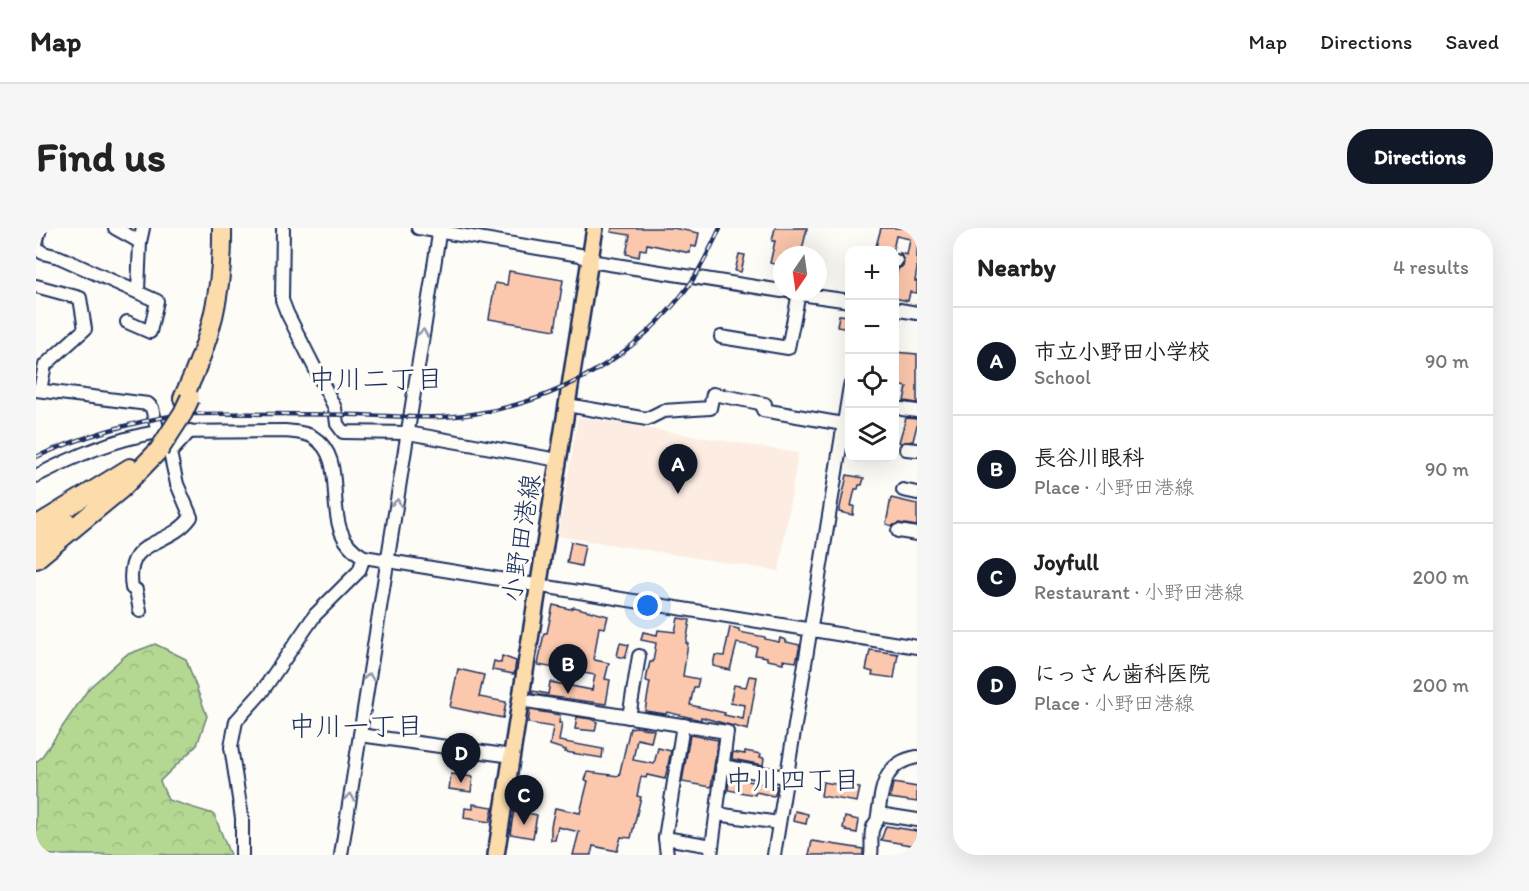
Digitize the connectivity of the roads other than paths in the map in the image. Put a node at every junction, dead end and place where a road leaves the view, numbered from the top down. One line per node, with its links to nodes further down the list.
1 (40, 228): 10 (street)
2 (115, 228): 9 (street)
3 (143, 228): 9 (street)
4 (222, 228): 30 (highway)
5 (283, 228): 29 (street)
6 (418, 228): 8 (street)
7 (595, 228): 11 (main road, 小野田港線)
8 (440, 230): 11 (street); 29 (street, one-way to 8)
9 (140, 242): 14 (street)
10 (36, 246): 14 (street)
11 (590, 261): 13 (street); 23 (main road, 小野田港線)
12 (36, 286): 22 (street)
13 (773, 290)
14 (138, 291): 20 (street)
15 (827, 297): 17 (street)
16 (798, 300): 21 (street)
17 (845, 300)
18 (899, 310): 19 (street)
19 (917, 313)
20 (128, 322)
21 (721, 337)
22 (38, 390): 30 (street)
23 (567, 405): 27 (street); 31 (main road, 小野田港線)
24 (846, 408): 27 (street)
25 (902, 409): 26 (street)
26 (917, 411)
27 (843, 424): 43 (street)
28 (190, 431): 30 (street); 38 (street); 42 (street)
29 (408, 433): 31 (street); 40 (street, one-way to 29)
30 (155, 443): 32 (highway); 33 (street); 39 (highway)
31 (558, 460): 41 (main road, 小野田港線)
32 (130, 468): 34 (highway); 37 (highway)
33 (36, 476)
34 (36, 526)
35 (898, 531): 36 (street)
36 (917, 534)
37 (36, 543)
38 (364, 556): 40 (street); 60 (street)
39 (36, 559)
40 (388, 561): 41 (street); 49 (street, one-way to 40)
41 (538, 586): 43 (street); 46 (main road, 小野田港線)
42 (140, 611)
43 (810, 630): 44 (street); 53 (street)
44 (917, 647)
45 (639, 656): 47 (street)
46 (520, 700): 47 (street); 50 (main road, 小野田港線)
47 (629, 717): 48 (street)
48 (683, 725): 52 (street); 58 (street)
49 (360, 735): 50 (street); 61 (street, one-way to 49)
50 (512, 756): 62 (main road, 小野田港線)
51 (917, 757): 55 (street)
52 (722, 766): 53 (street); 54 (street)
53 (785, 777): 57 (street)
54 (717, 814): 57 (street); 59 (street)
55 (879, 814): 56 (street); 65 (street)
56 (917, 820)
57 (779, 823): 64 (street)
58 (665, 838): 59 (street); 63 (street)
59 (711, 850)
60 (242, 855)
61 (341, 855)
62 (496, 855)
63 (667, 855)
64 (774, 855)
65 (871, 855)

